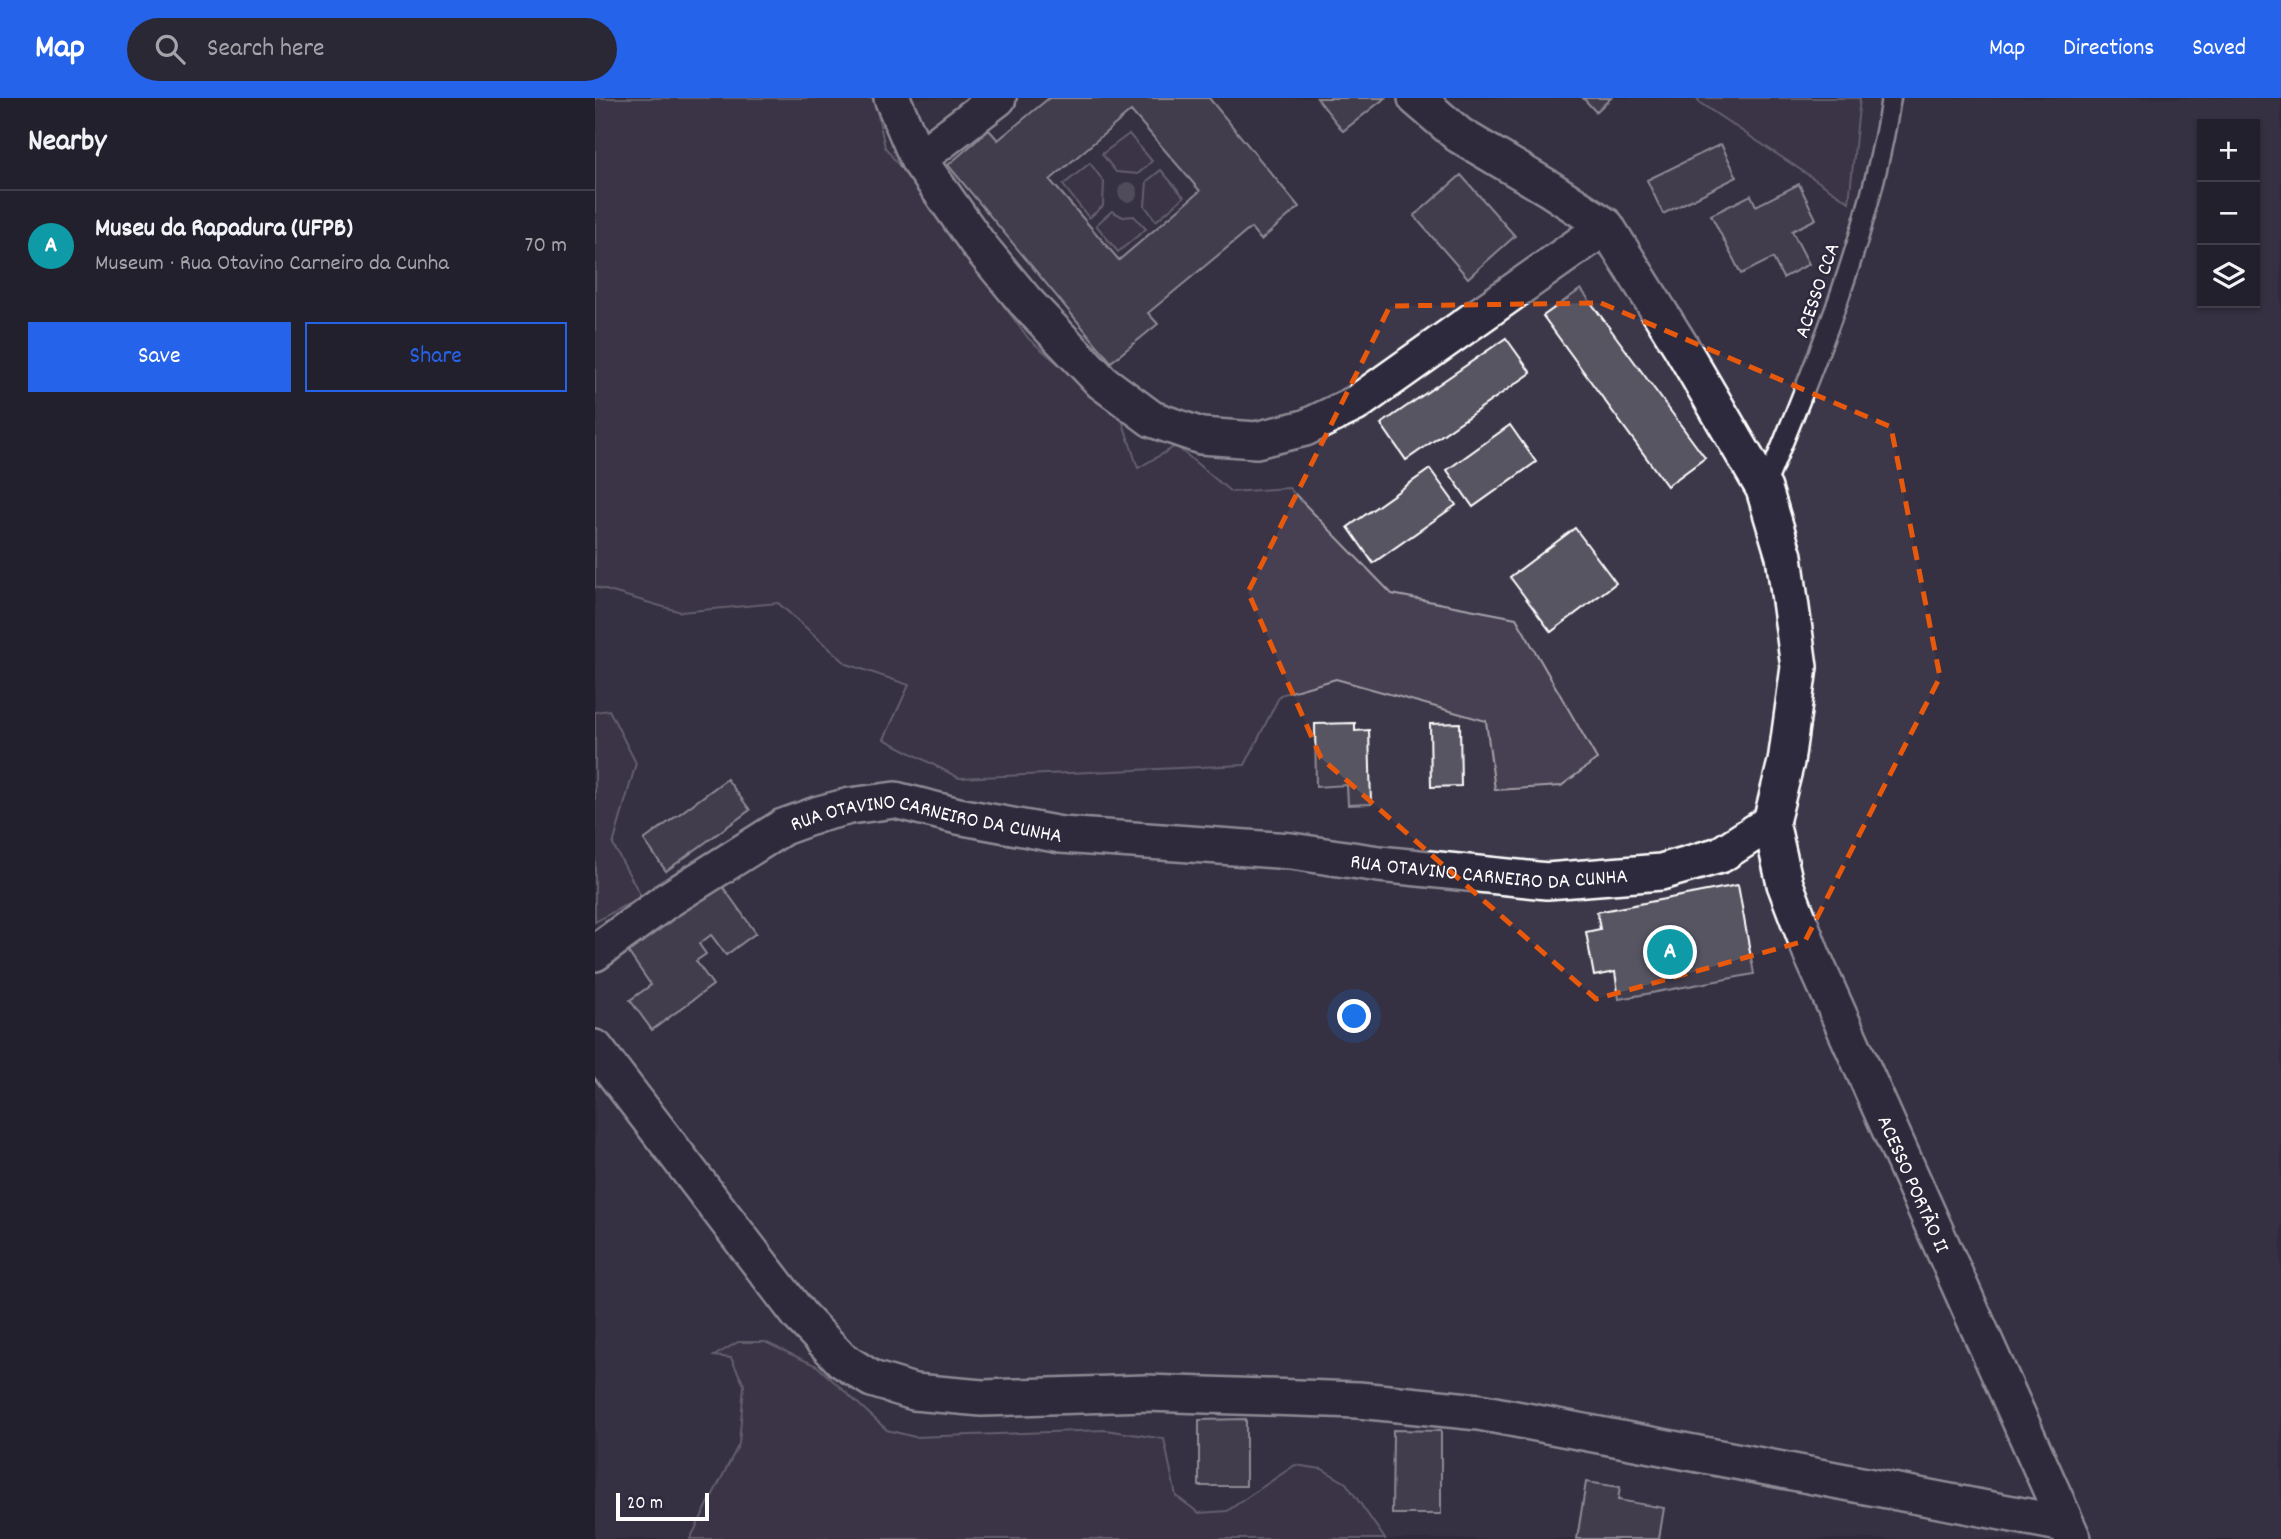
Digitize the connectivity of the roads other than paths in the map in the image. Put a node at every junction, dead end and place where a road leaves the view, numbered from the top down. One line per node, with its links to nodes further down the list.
1 (893, 98): 5 (street)
2 (998, 98): 5 (street)
3 (1416, 98): 6 (street)
4 (1891, 98): 7 (lane, ACESSO CCA)
5 (918, 159): 6 (street)
6 (1606, 226): 7 (street)
7 (1763, 489): 8 (street)
8 (1771, 822): 9 (street, RUA OTAVINO CARNEIRO DA CUNHA); 11 (street, ACESSO PORTÃO II)
9 (595, 953)
10 (595, 1048): 11 (street)
11 (2069, 1531)

